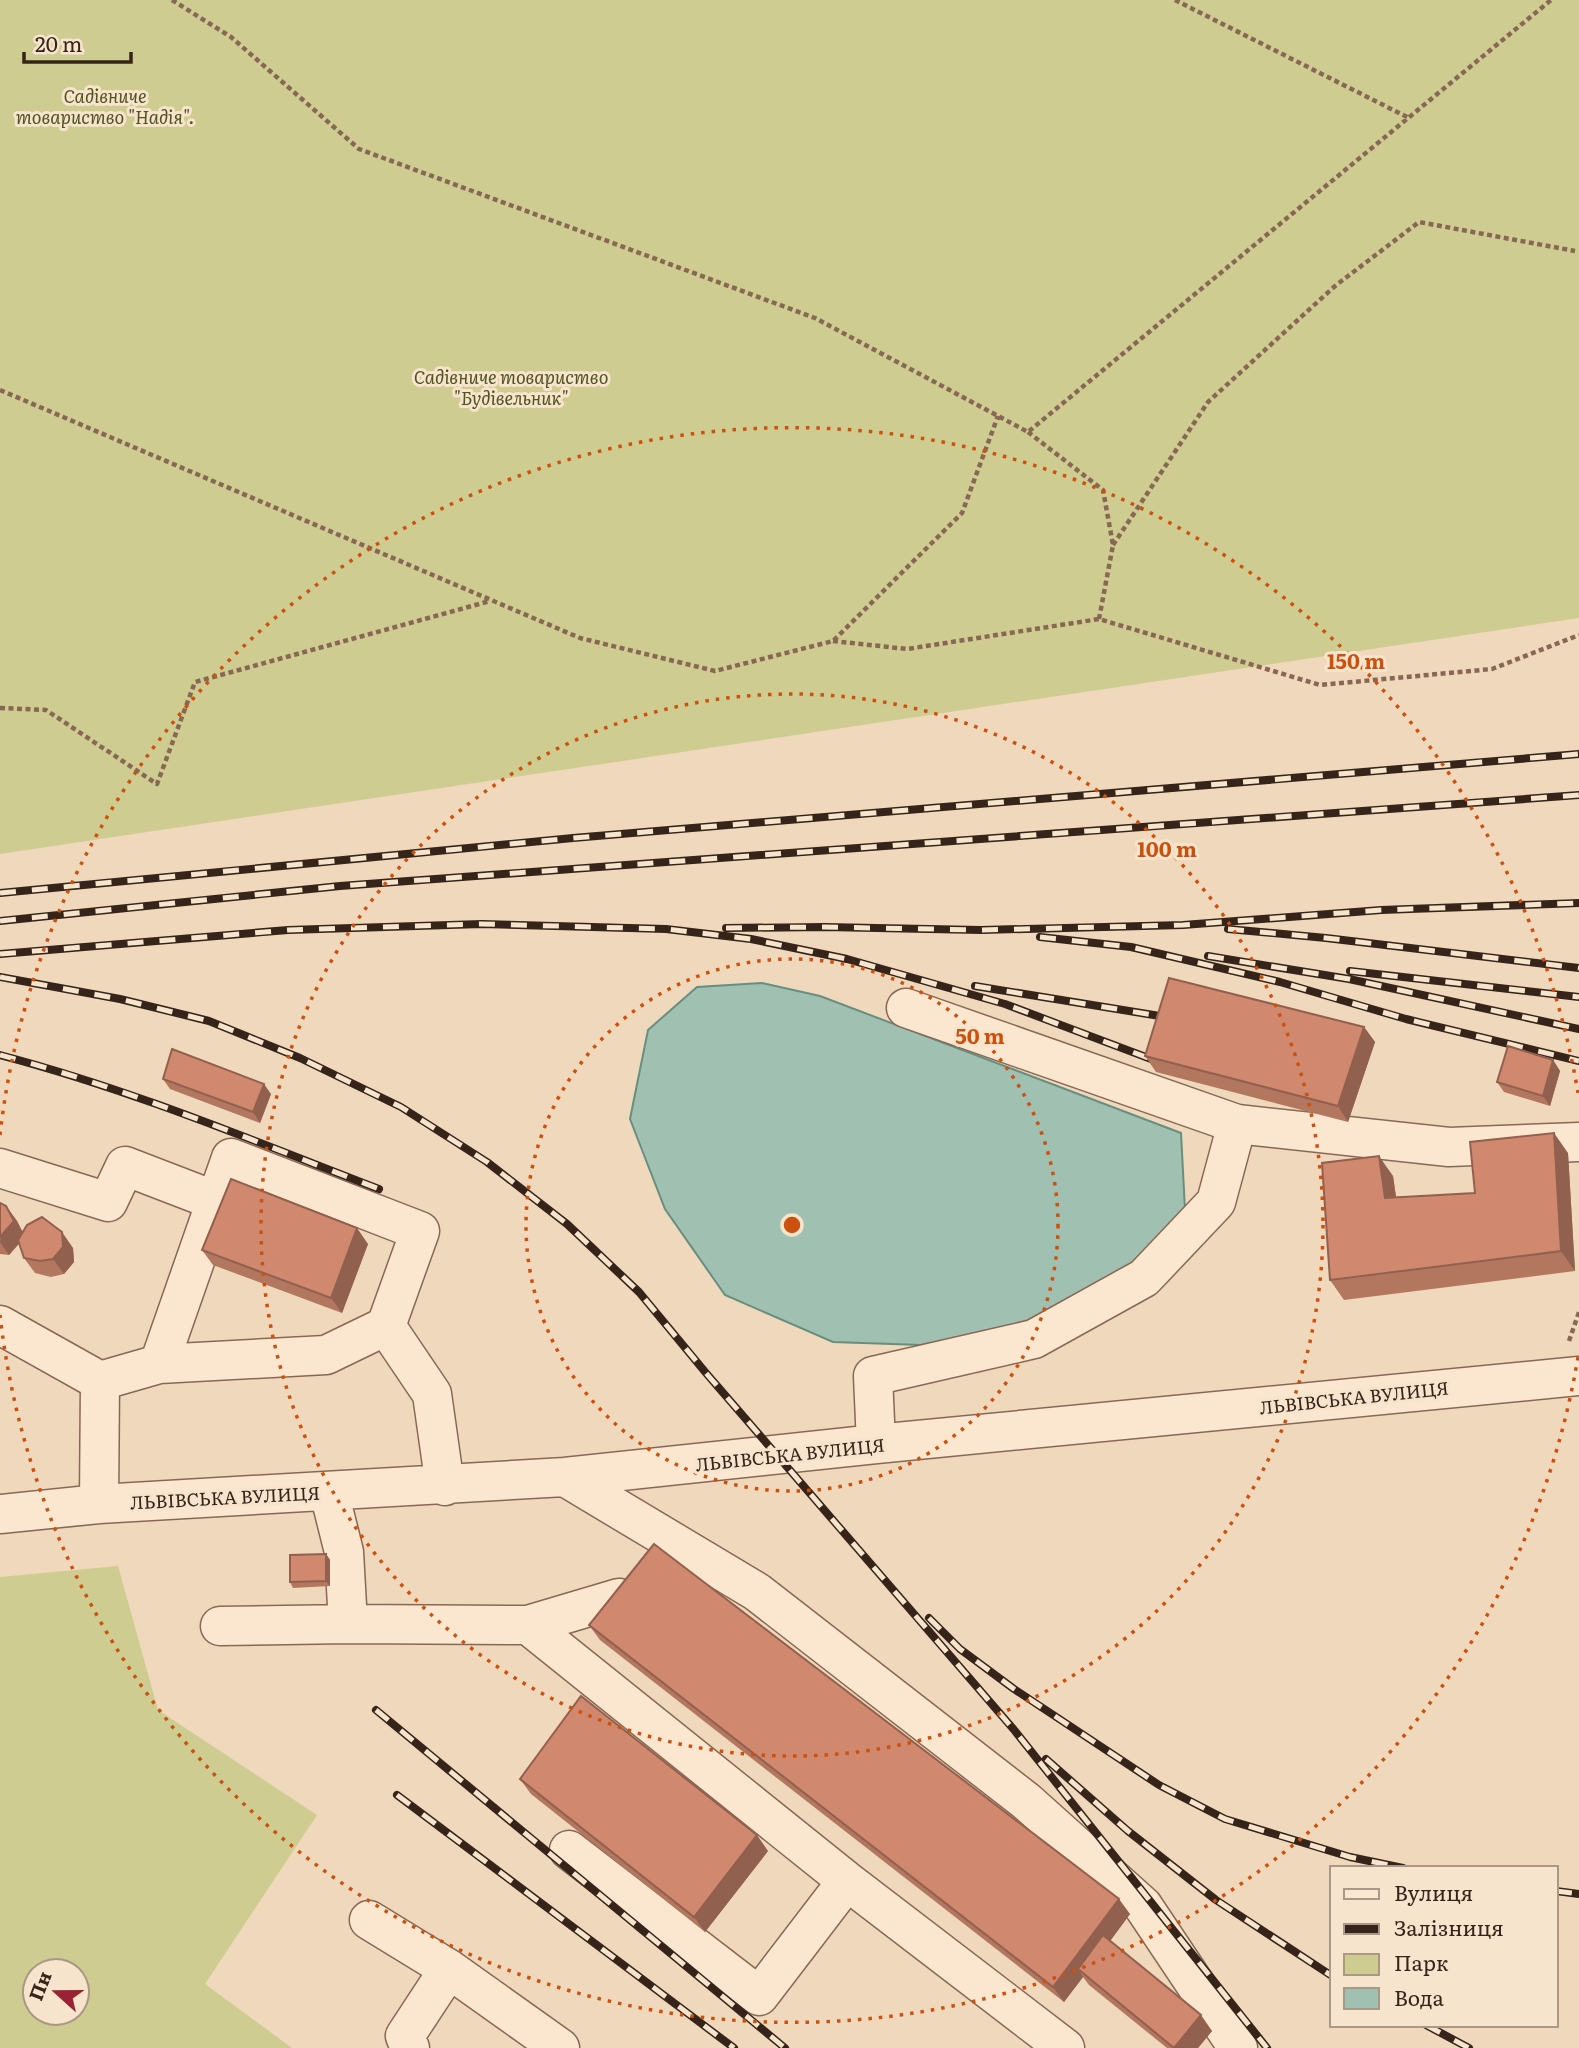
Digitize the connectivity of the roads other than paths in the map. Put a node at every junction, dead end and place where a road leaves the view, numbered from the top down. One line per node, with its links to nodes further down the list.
1 (906, 1008): 2 (street)
2 (1237, 1124): 3 (street); 11 (street)
3 (1579, 1142)
4 (0, 1168): 5 (street)
5 (216, 1201): 7 (street); 8 (street)
6 (0, 1325): 10 (street)
7 (386, 1326): 8 (street); 13 (street)
8 (159, 1364): 10 (street)
9 (1579, 1376): 11 (street, ЛЬВІВСЬКА ВУЛИЦЯ)
10 (100, 1381): 15 (street)
11 (876, 1444): 12 (street, ЛЬВІВСЬКА ВУЛИЦЯ)
12 (565, 1478): 13 (street, ЛЬВІВСЬКА ВУЛИЦЯ); 28 (street)
13 (445, 1486): 14 (street, ЛЬВІВСЬКА ВУЛИЦЯ)
14 (329, 1492): 15 (street, ЛЬВІВСЬКА ВУЛИЦЯ); 18 (street)
15 (99, 1504): 16 (street, ЛЬВІВСЬКА ВУЛИЦЯ)
16 (0, 1514)
17 (618, 1598): 19 (street)
18 (348, 1624): 19 (street); 20 (street)
19 (528, 1625): 22 (street)
20 (220, 1626)
21 (569, 1850): 22 (street)
22 (847, 1881): 27 (street)
23 (369, 1920): 24 (street)
24 (449, 1969): 25 (street); 26 (street)
25 (410, 2048)
26 (560, 2048)
27 (1065, 2048)
28 (1238, 2048)

